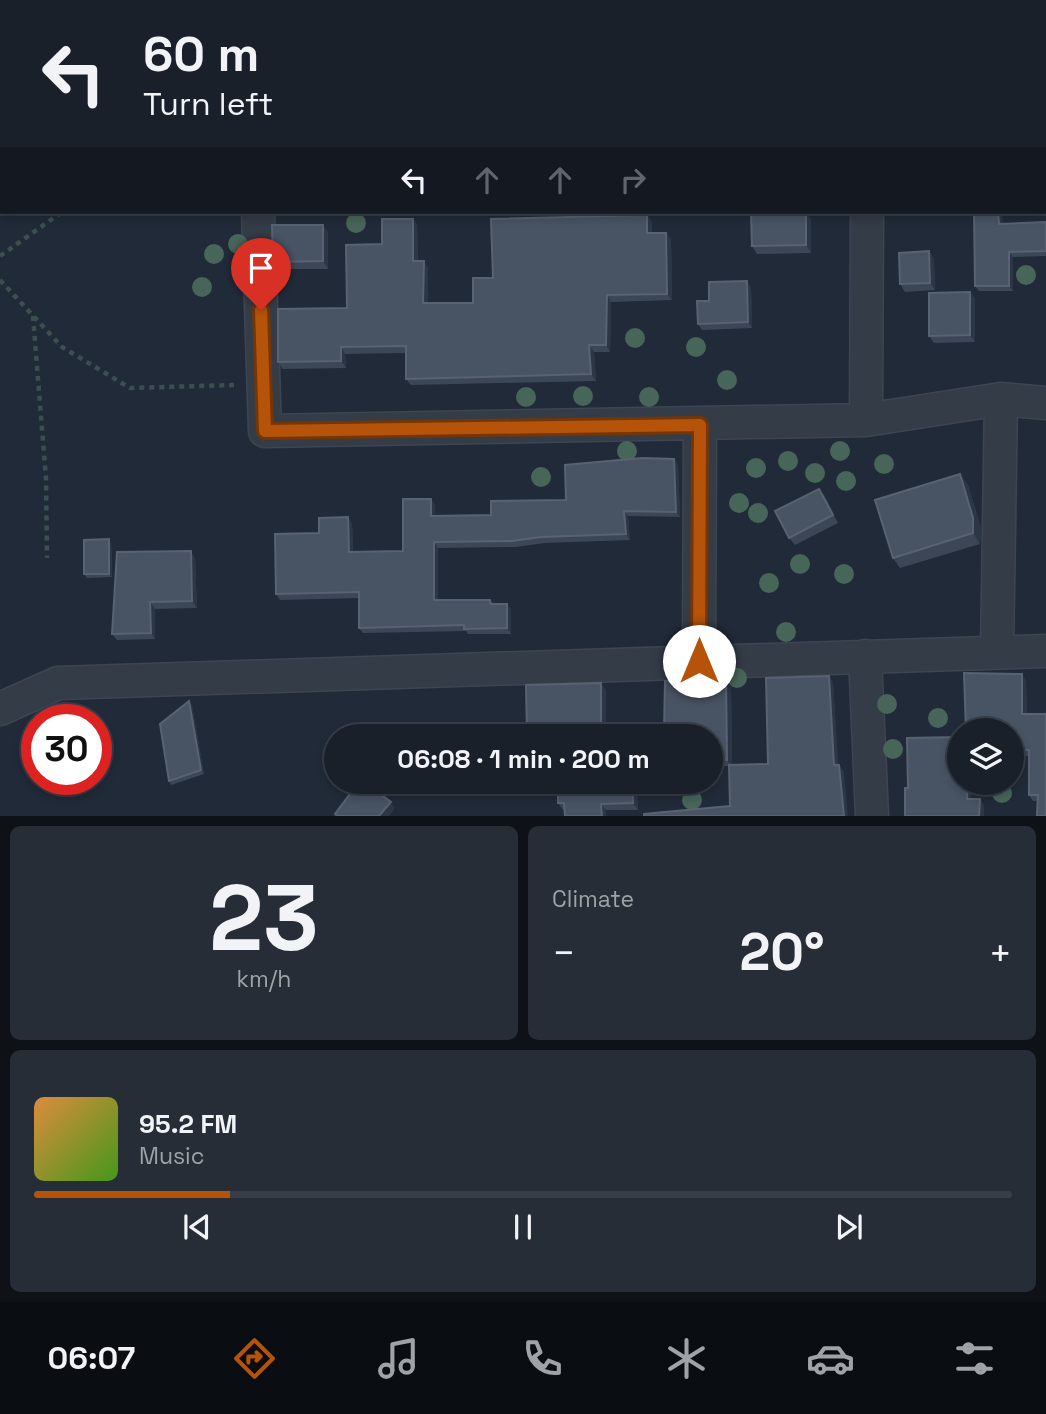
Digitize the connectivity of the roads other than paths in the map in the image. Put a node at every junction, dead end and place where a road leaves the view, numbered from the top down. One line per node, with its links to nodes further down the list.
1 (258, 214): 6 (street)
2 (867, 214): 5 (street)
3 (1001, 400): 4 (street); 5 (street); 8 (street)
4 (1046, 403)
5 (866, 420): 6 (street)
6 (700, 425): 10 (street)
7 (1046, 650): 8 (street)
8 (997, 652): 9 (street)
9 (866, 656): 10 (street); 12 (street)
10 (699, 661): 11 (street)
11 (0, 709)
12 (872, 816)

